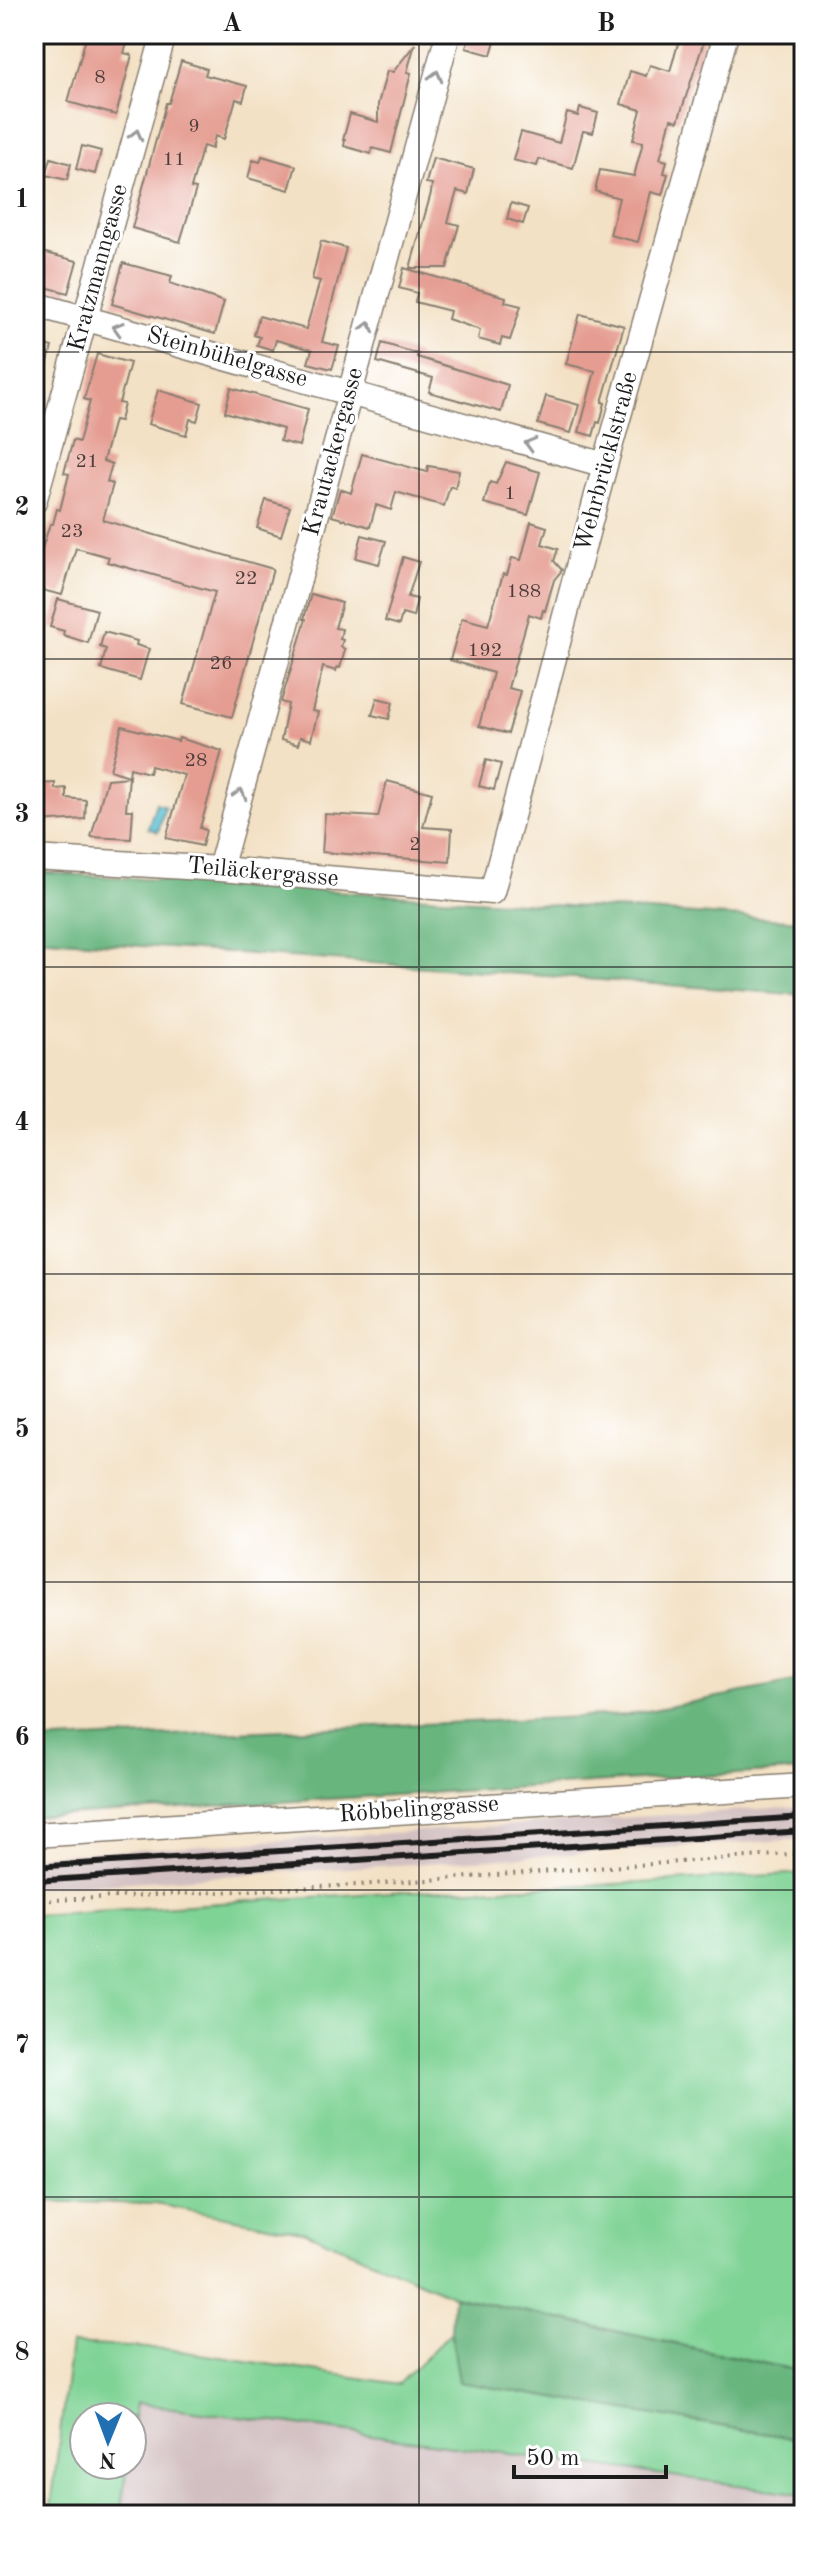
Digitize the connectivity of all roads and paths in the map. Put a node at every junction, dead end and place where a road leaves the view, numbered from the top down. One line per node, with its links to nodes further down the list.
1 (164, 34): 5 (street, Kratzmanngasse, one-way to 1)
2 (448, 34): 6 (street, Krautackergasse, one-way to 2)
3 (726, 34): 7 (street, Wehrbrücklstraße)
4 (34, 304): 5 (street, Steinbühelgasse)
5 (86, 319): 6 (street, Steinbühelgasse, one-way to 5); 8 (street, Kratzmanngasse)
6 (350, 393): 7 (street, Steinbühelgasse, one-way to 6); 10 (street, Krautackergasse, one-way to 6)
7 (605, 465): 11 (street, Wehrbrücklstraße)
8 (34, 502)
9 (34, 858): 10 (street, Teiläckergasse)
10 (220, 869): 11 (street, Teiläckergasse)
11 (492, 892)
12 (804, 1786): 13 (street, Röbbelinggasse)
13 (34, 1835)
14 (804, 1853): 15 (path)
15 (34, 1901)

